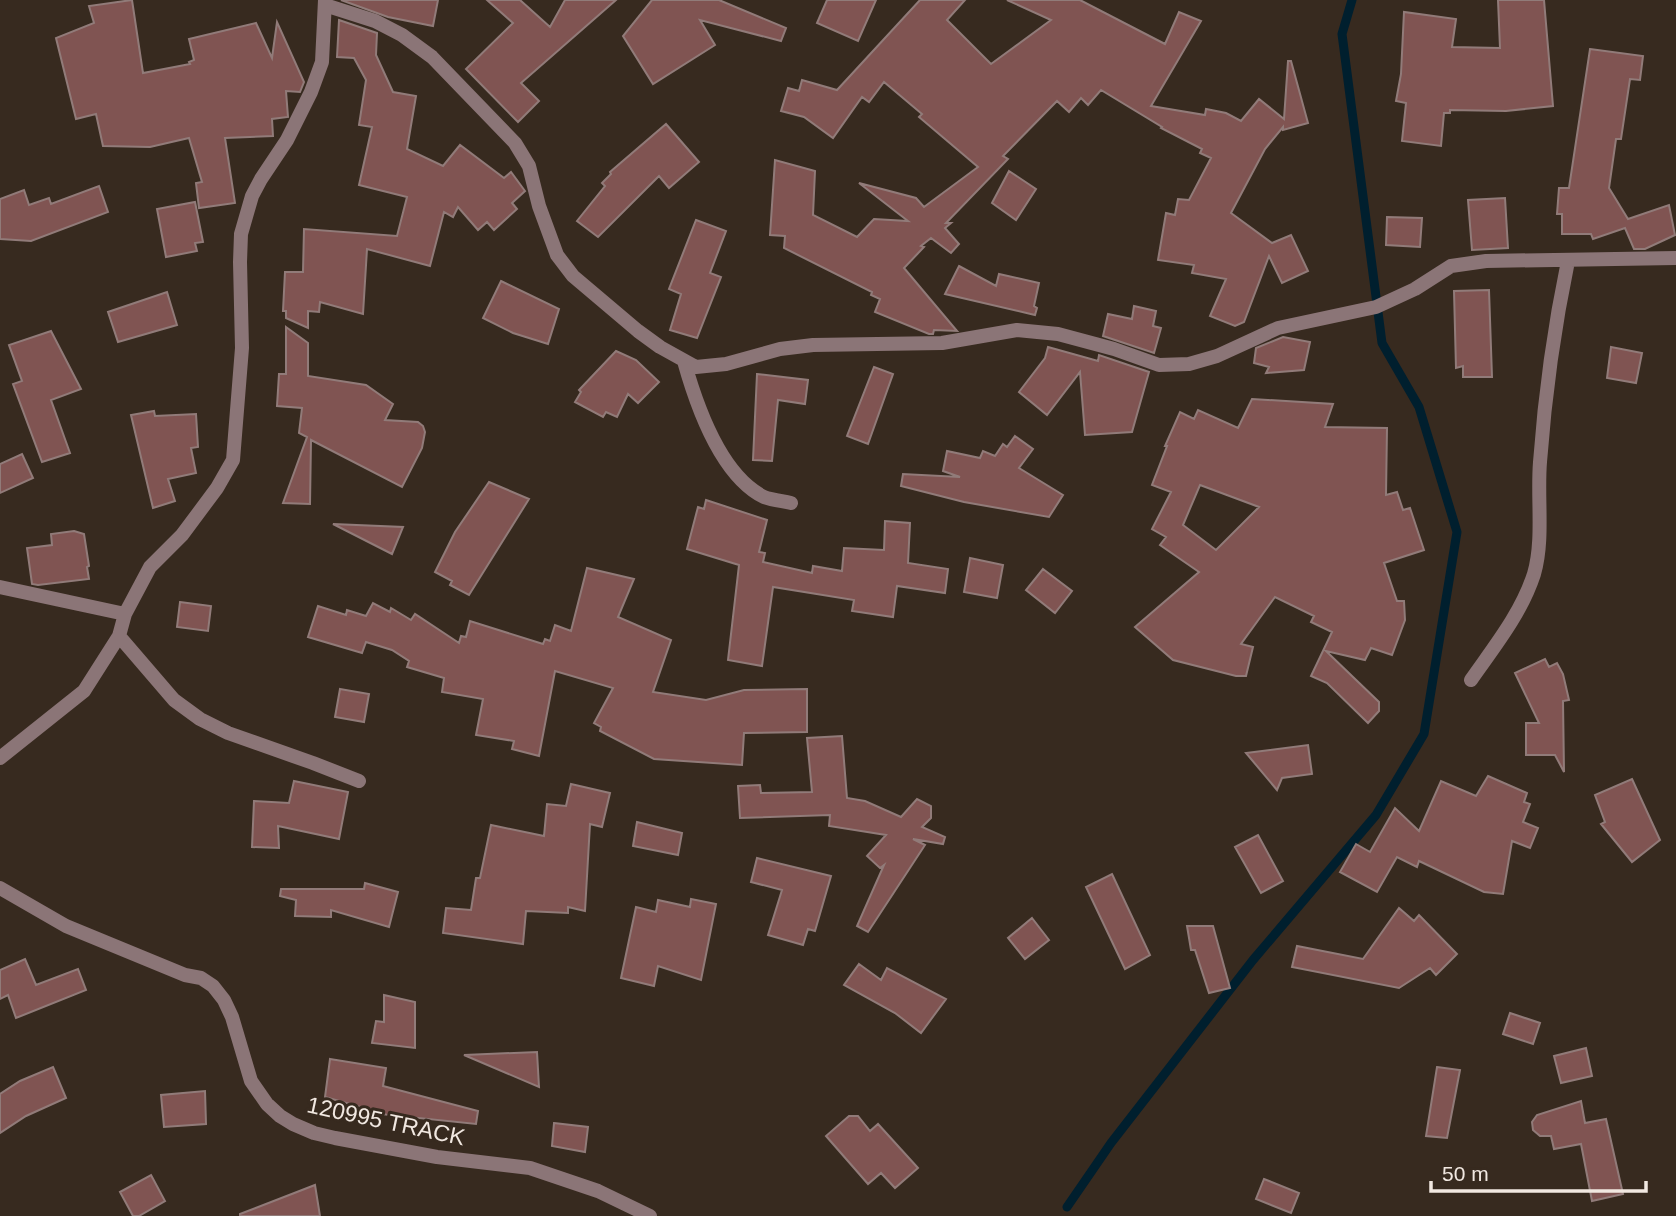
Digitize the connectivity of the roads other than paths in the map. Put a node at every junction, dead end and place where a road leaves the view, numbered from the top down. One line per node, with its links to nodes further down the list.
1 (325, 3): 4 (street); 7 (street)
2 (1676, 258): 3 (street)
3 (1568, 261): 4 (street); 9 (street)
4 (684, 361): 5 (street)
5 (790, 503)
6 (0, 587): 7 (street)
7 (125, 614): 8 (street)
8 (118, 636): 10 (street); 11 (street)
9 (1471, 680)
10 (0, 758)
11 (359, 781)
12 (0, 888): 13 (street, 120995 TRACK)
13 (650, 1216)

